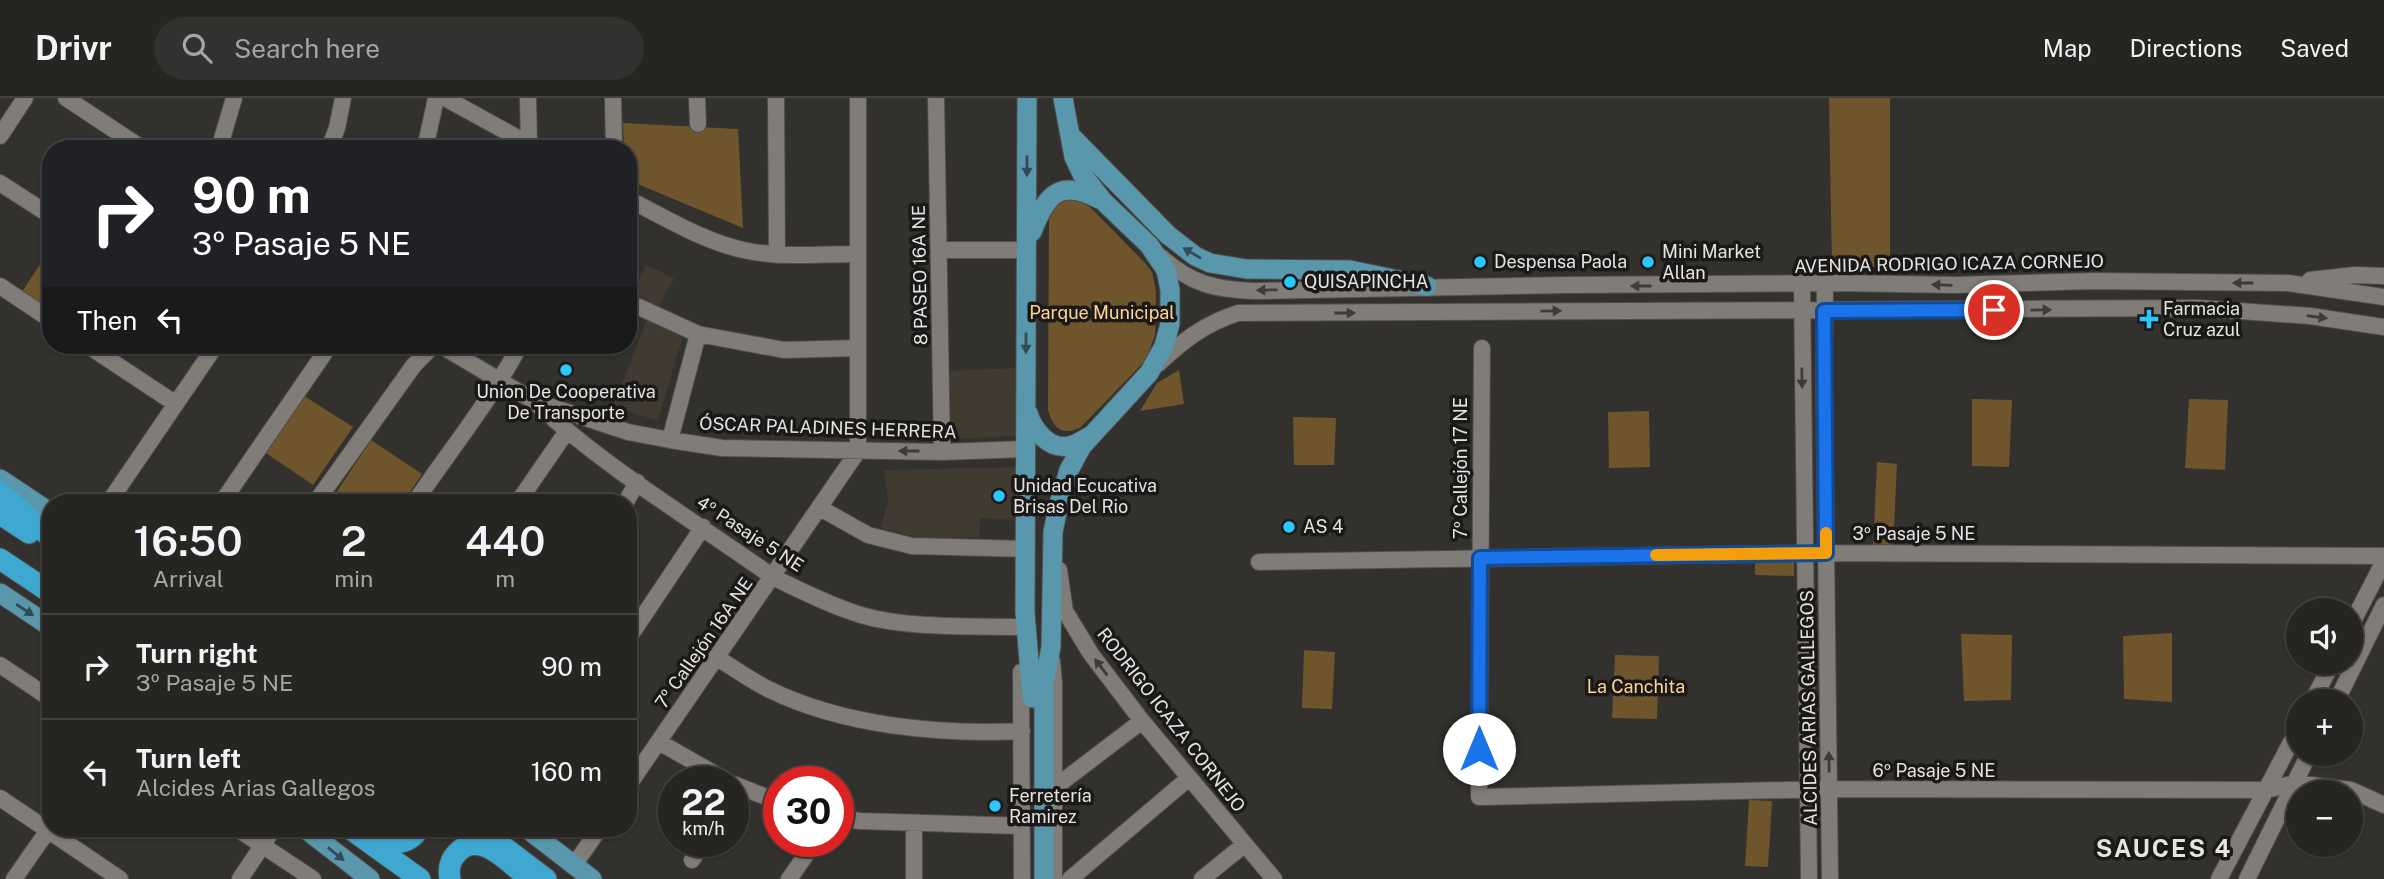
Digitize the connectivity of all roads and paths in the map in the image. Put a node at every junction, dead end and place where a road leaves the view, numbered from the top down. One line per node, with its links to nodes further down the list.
1 (25, 98): 17 (street)
2 (66, 98): 18 (street)
3 (234, 98): 19 (street)
4 (343, 98): 20 (street)
5 (436, 98): 21 (street)
6 (445, 98): 22 (street)
7 (528, 98): 23 (street)
8 (613, 98): 24 (street)
9 (697, 98): 15 (street)
10 (776, 98): 33 (street)
11 (858, 98): 32 (street)
12 (936, 98): 31 (street, 8 PASEO 16A NE)
13 (1027, 98): 30 (main road, one-way to 30)
14 (1063, 98): 16 (main road)
15 (698, 124)
16 (1069, 135): 26 (main road); 39 (main road, one-way to 16)
17 (0, 136)
18 (129, 140)
19 (222, 140)
20 (332, 140)
21 (427, 140)
22 (523, 140)
23 (533, 140)
24 (614, 140)
25 (0, 183): 28 (street)
26 (1102, 201): 29 (main road); 30 (main road)
27 (637, 204): 33 (street)
28 (42, 210)
29 (1149, 245): 39 (street, AVENIDA RODRIGO ICAZA CORNEJO, one-way to 29); 55 (main road)
30 (1027, 247): 31 (street); 59 (main road, one-way to 59)
31 (939, 250): 65 (street, 8 PASEO 16A NE)
32 (857, 254): 33 (street); 47 (street)
33 (777, 255)
34 (2384, 276): 35 (street)
35 (2288, 283): 36 (street, AVENIDA RODRIGO ICAZA CORNEJO, one-way to 36); 40 (street, AVENIDA RODRIGO ICAZA CORNEJO)
36 (1825, 284): 37 (street, AVENIDA RODRIGO ICAZA CORNEJO); 43 (street, ALCIDES ARIAS GALLEGOS)
37 (1802, 285): 39 (street, AVENIDA RODRIGO ICAZA CORNEJO, one-way to 39); 42 (street, ALCIDES ARIAS GALLEGOS)
38 (0, 286): 44 (street)
39 (1427, 286)
40 (2384, 297)
41 (637, 306): 46 (street)
42 (1801, 310): 43 (street); 55 (street, one-way to 42); 83 (street, ALCIDES ARIAS GALLEGOS, one-way to 83)
43 (1824, 311): 45 (street, one-way to 45); 84 (street, ALCIDES ARIAS GALLEGOS)
44 (42, 314)
45 (2384, 327)
46 (698, 334): 47 (street); 62 (street)
47 (858, 348): 64 (street)
48 (1482, 348): 85 (street, 7º Callejón 17 NE)
49 (101, 354): 58 (street)
50 (210, 354): 58 (street)
51 (324, 354): 70 (street)
52 (425, 354): 71 (street)
53 (455, 354): 56 (street, ÓSCAR PALADINES HERRERA)
54 (515, 354): 56 (street)
55 (1149, 373): 61 (main road)
56 (501, 381): 57 (street, ÓSCAR PALADINES HERRERA); 72 (street)
57 (534, 401): 60 (street, 4º Pasaje 5 NE); 62 (street, ÓSCAR PALADINES HERRERA)
58 (176, 404): 69 (street)
59 (1026, 408): 61 (main road); 63 (main road)
60 (567, 432): 67 (street, 4º Pasaje 5 NE); 73 (street)
61 (1092, 435): 80 (main road)
62 (670, 440): 64 (street, ÓSCAR PALADINES HERRERA)
63 (1026, 449): 65 (street, ÓSCAR PALADINES HERRERA); 82 (main road)
64 (858, 451): 65 (street, ÓSCAR PALADINES HERRERA, one-way to 64); 76 (street, 7º Callejón 16A NE)
65 (942, 452)
66 (0, 479): 75 (main road)
67 (637, 482): 74 (street); 78 (street, 4º Pasaje 5 NE)
68 (0, 492): 79 (highway)
69 (114, 494)
70 (228, 494)
71 (322, 494)
72 (420, 494)
73 (524, 494)
74 (630, 494)
75 (42, 507)
76 (820, 508): 82 (street); 90 (street, 7º Callejón 16A NE)
77 (0, 514): 81 (highway)
78 (703, 527): 90 (street, 4º Pasaje 5 NE); 98 (street)
79 (42, 530)
80 (1054, 532): 99 (main road); 104 (street, RODRIGO ICAZA CORNEJO, one-way to 80)
81 (42, 541)
82 (1026, 549): 96 (main road)
83 (1805, 553): 84 (street, 3º Pasaje 5 NE); 85 (street, 3º Pasaje 5 NE); 114 (street, ALCIDES ARIAS GALLEGOS)
84 (1826, 553): 86 (street, 3º Pasaje 5 NE); 113 (street, ALCIDES ARIAS GALLEGOS, one-way to 84)
85 (1480, 558): 88 (street, 3º Pasaje 5 NE); 117 (street, 7º Callejón 17 NE)
86 (2384, 558): 94 (street)
87 (0, 559): 91 (highway)
88 (1259, 562)
89 (0, 572): 92 (highway)
90 (773, 577): 96 (street, 4º Pasaje 5 NE); 100 (street, 7º Callejón 16A NE)
91 (42, 588)
92 (42, 590)
93 (0, 593): 97 (main road, one-way to 97)
94 (2363, 601)
95 (2384, 606): 102 (street)
96 (1022, 619): 105 (street); 138 (main road)
97 (42, 620)
98 (637, 626)
99 (1051, 647): 112 (street); 138 (main road)
100 (717, 658): 105 (street); 106 (street, 7º Callejón 16A NE)
101 (0, 665): 103 (street)
102 (2342, 689)
103 (42, 693)
104 (1142, 721): 110 (street, RODRIGO ICAZA CORNEJO); 112 (street)
105 (1022, 731): 124 (street)
106 (659, 742): 108 (street); 109 (street, 7º Callejón 16A NE)
107 (2286, 752): 115 (street)
108 (699, 766)
109 (637, 773)
110 (1189, 778): 136 (street, RODRIGO ICAZA CORNEJO); 159 (street)
111 (2286, 785): 115 (street, 6º Pasaje 5 NE)
112 (1054, 788): 158 (street)
113 (1829, 789): 114 (street, 6º Pasaje 5 NE); 115 (street, 6º Pasaje 5 NE); 163 (street, ALCIDES ARIAS GALLEGOS)
114 (1808, 790): 117 (street, 6º Pasaje 5 NE); 162 (street, ALCIDES ARIAS GALLEGOS)
115 (2266, 790): 164 (street)
116 (2363, 795): 120 (street, 6º Pasaje 5 NE)
117 (1479, 797)
118 (0, 798): 123 (street)
119 (2286, 801): 165 (street)
120 (2384, 805)
121 (854, 820): 122 (street)
122 (914, 823): 124 (street); 154 (street)
123 (42, 824)
124 (1022, 826): 155 (street)
125 (43, 837): 143 (street)
126 (62, 837): 144 (street)
127 (249, 837): 137 (street)
128 (268, 837): 137 (street)
129 (316, 837): 147 (main road, one-way to 147)
130 (362, 837): 148 (highway)
131 (380, 837): 132 (highway)
132 (412, 837)
133 (491, 837): 151 (highway)
134 (538, 837): 142 (main road)
135 (594, 837): 142 (street)
136 (1245, 844): 160 (street); 161 (street, RODRIGO ICAZA CORNEJO)
137 (262, 846): 145 (street); 146 (street)
138 (1038, 854): 156 (main road); 157 (main road)
139 (694, 857): 141 (street)
140 (804, 857): 153 (street)
141 (692, 860)
142 (574, 865): 152 (main road)
143 (14, 879)
144 (120, 879)
145 (240, 879)
146 (313, 879)
147 (370, 879)
148 (420, 879)
149 (450, 879): 150 (highway)
150 (529, 879)
151 (545, 879)
152 (592, 879)
153 (789, 879)
154 (914, 879)
155 (1022, 879)
156 (1033, 879)
157 (1044, 879)
158 (1054, 879)
159 (1070, 879)
160 (1202, 879)
161 (1275, 879)
162 (1809, 879)
163 (1830, 879)
164 (2219, 879)
165 (2247, 879)

